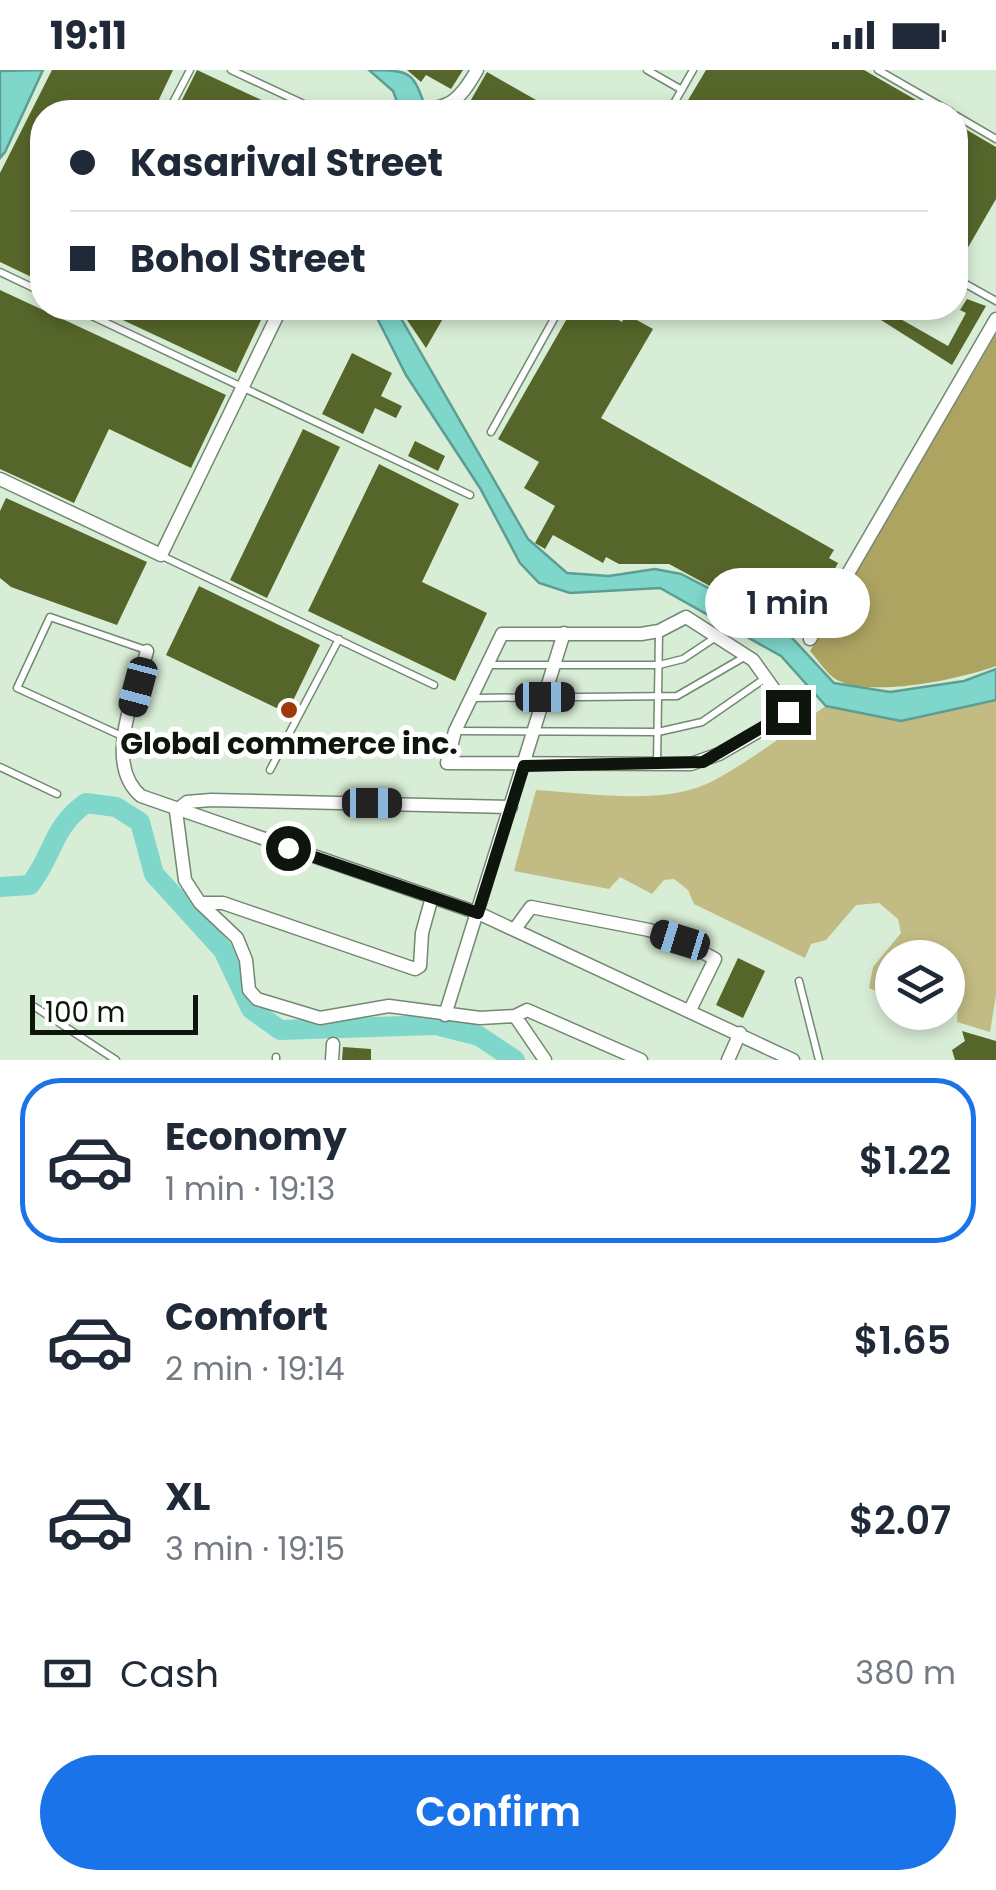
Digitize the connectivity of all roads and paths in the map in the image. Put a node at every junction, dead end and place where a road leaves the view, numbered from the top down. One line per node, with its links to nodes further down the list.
1 (190, 70): 8 (lane)
2 (231, 70): 9 (lane)
3 (477, 70): 10 (street)
4 (647, 70): 7 (lane)
5 (693, 70): 7 (lane)
6 (878, 70): 12 (lane)
7 (682, 90): 11 (lane)
8 (174, 100)
9 (295, 100)
10 (456, 100)
11 (676, 100)
12 (929, 100)
13 (968, 123): 14 (lane)
14 (996, 139)
15 (0, 272): 17 (lane)
16 (968, 285): 18 (lane)
17 (30, 286)
18 (996, 301)
19 (996, 319): 32 (street)
20 (100, 320): 23 (lane)
21 (275, 320): 23 (street)
22 (553, 320): 24 (lane)
23 (242, 387): 26 (lane); 27 (street)
24 (491, 432)
25 (0, 479): 27 (street)
26 (470, 496)
27 (161, 555): 31 (lane)
28 (659, 631): 29 (street); 30 (street); 36 (lane)
29 (564, 634): 35 (street); 37 (street)
30 (716, 637): 34 (street); 36 (lane)
31 (339, 639): 39 (lane); 50 (lane)
32 (810, 639)
33 (147, 651): 46 (street); 46 (lane)
34 (746, 656): 38 (street); 42 (lane)
35 (485, 665): 37 (lane); 41 (street)
36 (659, 665): 37 (lane); 42 (lane)
37 (554, 666): 40 (street)
38 (767, 677): 45 (lane); 48 (street)
39 (434, 684)
40 (545, 697): 41 (lane); 42 (lane); 44 (street)
41 (469, 698): 43 (street)
42 (658, 698): 45 (lane)
43 (455, 730): 44 (lane); 47 (street)
44 (534, 732): 45 (lane); 47 (street)
45 (658, 732): 48 (lane)
46 (124, 737): 53 (street)
47 (524, 766): 48 (street); 52 (street)
48 (657, 766)
49 (0, 767): 51 (lane)
50 (270, 770)
51 (57, 794)
52 (511, 807): 53 (street); 56 (street)
53 (176, 811): 54 (street); 55 (street)
54 (432, 897): 55 (street); 56 (street)
55 (200, 903): 61 (street)
56 (478, 913): 57 (street); 61 (street)
57 (515, 929): 60 (street); 60 (street)
58 (800, 981): 71 (lane)
59 (35, 1007): 65 (lane)
60 (690, 1010): 63 (street)
61 (445, 1015): 62 (street)
62 (515, 1016): 67 (street); 68 (street)
63 (740, 1033): 69 (street); 70 (street)
64 (332, 1044): 66 (street)
65 (116, 1060)
66 (332, 1060)
67 (545, 1060)
68 (641, 1060)
69 (728, 1060)
70 (793, 1060)
71 (819, 1060)

